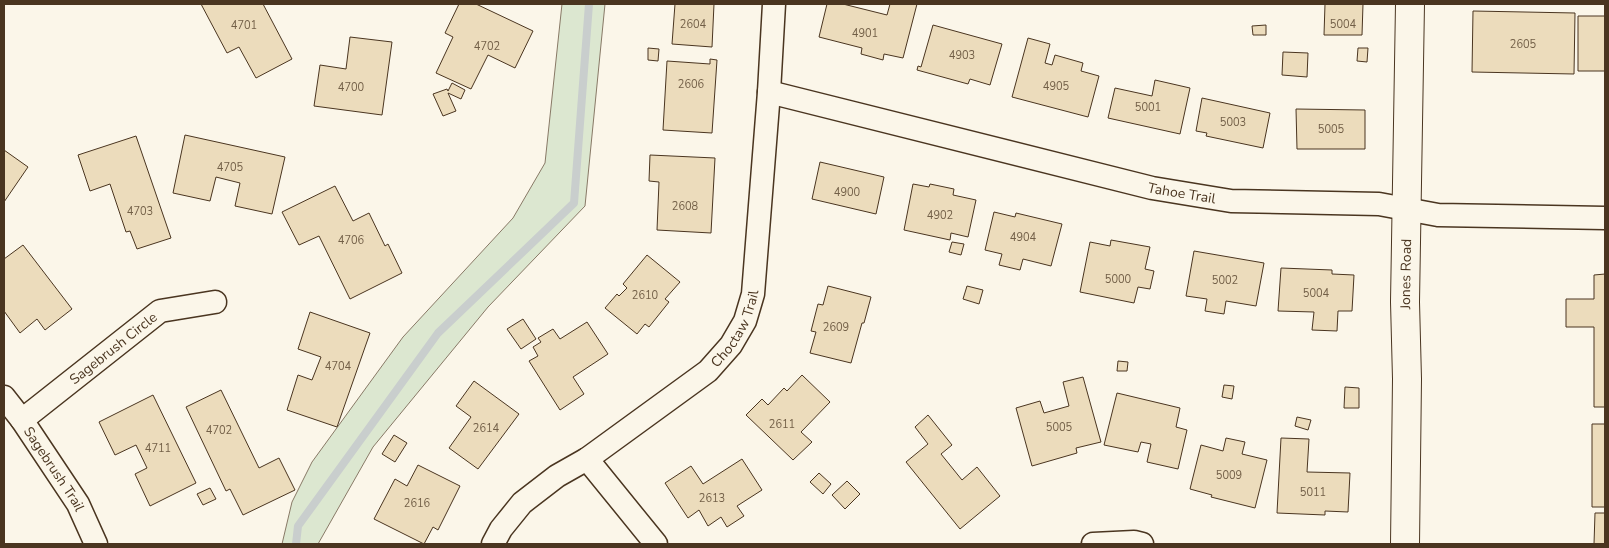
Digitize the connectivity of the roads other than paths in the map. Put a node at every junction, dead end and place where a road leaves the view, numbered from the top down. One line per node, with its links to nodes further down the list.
1 (774, 4): 3 (street, Choctaw Trail)
2 (1410, 4): 4 (street, Jones Road)
3 (769, 92): 4 (street, Tahoe Trail); 9 (street, Choctaw Trail)
4 (1407, 210): 5 (street, Tahoe Trail); 15 (street, Jones Road)
5 (1605, 218)
6 (215, 302): 8 (street, Sagebrush Circle)
7 (4, 397): 8 (street, Sagebrush Trail)
8 (22, 420): 10 (street, Sagebrush Trail)
9 (586, 459): 11 (street, Choctaw Trail); 12 (street)
10 (96, 544)
11 (493, 544)
12 (656, 544)
13 (1093, 544): 14 (street)
14 (1142, 544)
15 (1405, 544)

